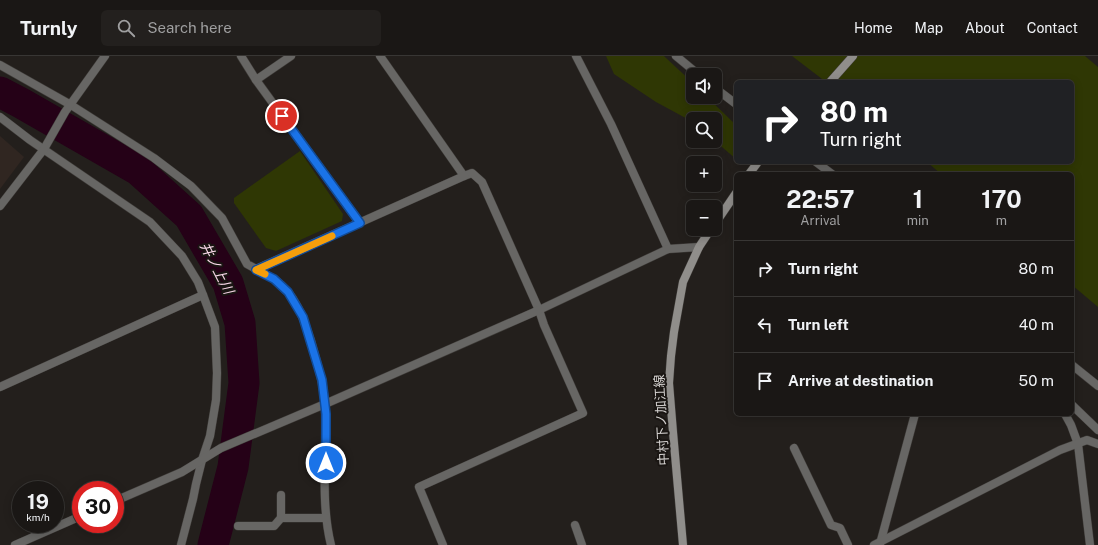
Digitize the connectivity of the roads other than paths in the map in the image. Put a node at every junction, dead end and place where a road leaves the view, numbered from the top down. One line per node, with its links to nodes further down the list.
1 (105, 56): 14 (street)
2 (241, 56): 10 (street)
3 (291, 56): 10 (street)
4 (380, 56): 19 (street)
5 (576, 56): 26 (street)
6 (676, 56): 9 (street)
7 (853, 56): 11 (main road)
8 (0, 65): 14 (street)
9 (690, 68)
10 (256, 80): 23 (street)
11 (832, 80)
12 (722, 93): 13 (street)
13 (734, 102)
14 (71, 105): 16 (street); 27 (street)
15 (0, 118): 16 (street)
16 (46, 146): 21 (street); 28 (street)
17 (819, 164): 18 (street)
18 (829, 172)
19 (464, 176): 23 (street); 29 (street)
20 (734, 196): 22 (main road)
21 (0, 206)
22 (722, 214)
23 (360, 223): 27 (street)
24 (707, 236): 25 (main road, 中村下ノ加江線)
25 (699, 247): 26 (street); 55 (main road, 中村下ノ加江線)
26 (668, 249): 29 (street)
27 (256, 270): 33 (street)
28 (203, 295): 32 (street); 41 (street)
29 (539, 310): 33 (street); 53 (street)
30 (1074, 367): 31 (street)
31 (1098, 386)
32 (0, 387)
33 (325, 404): 41 (street); 45 (street)
34 (1074, 407): 37 (street)
35 (914, 416): 49 (street)
36 (1066, 416): 38 (street)
37 (1098, 430)
38 (1078, 444): 39 (street); 49 (street); 57 (street)
39 (1098, 444)
40 (794, 448): 56 (street)
41 (202, 460): 43 (street); 51 (street)
42 (281, 495): 44 (street)
43 (124, 497)
44 (281, 518): 45 (street); 48 (street)
45 (326, 518): 52 (street)
46 (72, 520): 50 (street)
47 (575, 525): 54 (street)
48 (238, 526)
49 (878, 544)
50 (15, 545)
51 (182, 545)
52 (331, 545)
53 (443, 545)
54 (582, 545)
55 (684, 545)
56 (848, 545)
57 (1090, 545)

